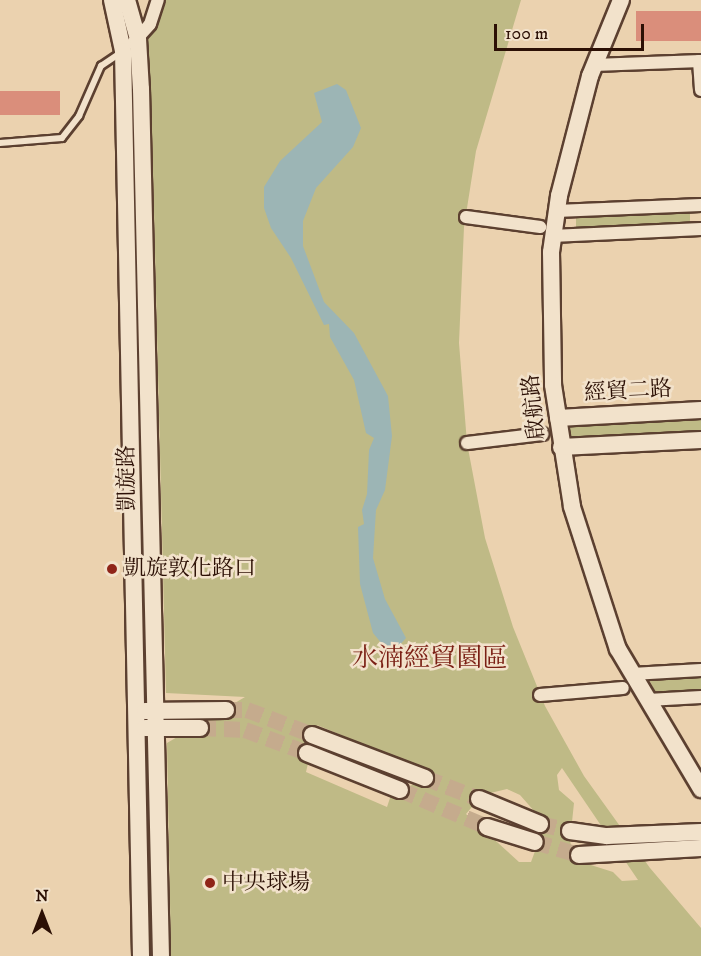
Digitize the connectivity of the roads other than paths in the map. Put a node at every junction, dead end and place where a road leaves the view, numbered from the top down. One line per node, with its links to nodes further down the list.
1 (112, 0): 6 (street, 凱旋路)
2 (127, 0): 5 (street, 凱旋路)
3 (158, 0): 5 (street)
4 (621, 0): 8 (street, 啟航路)
5 (138, 39): 6 (street); 30 (street, 凱旋路)
6 (123, 51): 10 (lane); 29 (street, 凱旋路)
7 (700, 61): 8 (street); 9 (street)
8 (594, 65): 12 (street, 啟航路)
9 (701, 90)
10 (0, 143)
11 (701, 205): 12 (street)
12 (556, 211): 15 (street, 啟航路)
13 (466, 217): 15 (street)
14 (701, 229): 15 (street)
15 (546, 232): 17 (street, 啟航路)
16 (701, 410): 17 (street, 經貿二路)
17 (558, 418): 21 (street, 啟航路)
18 (542, 434): 20 (street)
19 (701, 440): 21 (street)
20 (467, 443)
21 (561, 447): 23 (street, 啟航路)
22 (701, 670): 23 (street)
23 (632, 674): 27 (street, 啟航路)
24 (623, 688): 25 (street)
25 (540, 695)
26 (701, 698): 27 (street)
27 (648, 700): 35 (street, 啟航路)
28 (226, 710): 30 (street)
29 (135, 719): 30 (street); 45 (street, 凱旋路)
30 (154, 720): 31 (street); 46 (street, 凱旋路)
31 (200, 728)
32 (312, 735): 34 (street)
33 (307, 753): 36 (street)
34 (425, 778)
35 (701, 789)
36 (400, 790)
37 (479, 799): 38 (street)
38 (540, 824)
39 (487, 826): 42 (street)
40 (570, 831): 41 (street)
41 (701, 832)
42 (535, 842)
43 (701, 848): 44 (street)
44 (579, 855)
45 (141, 956)
46 (160, 956)

